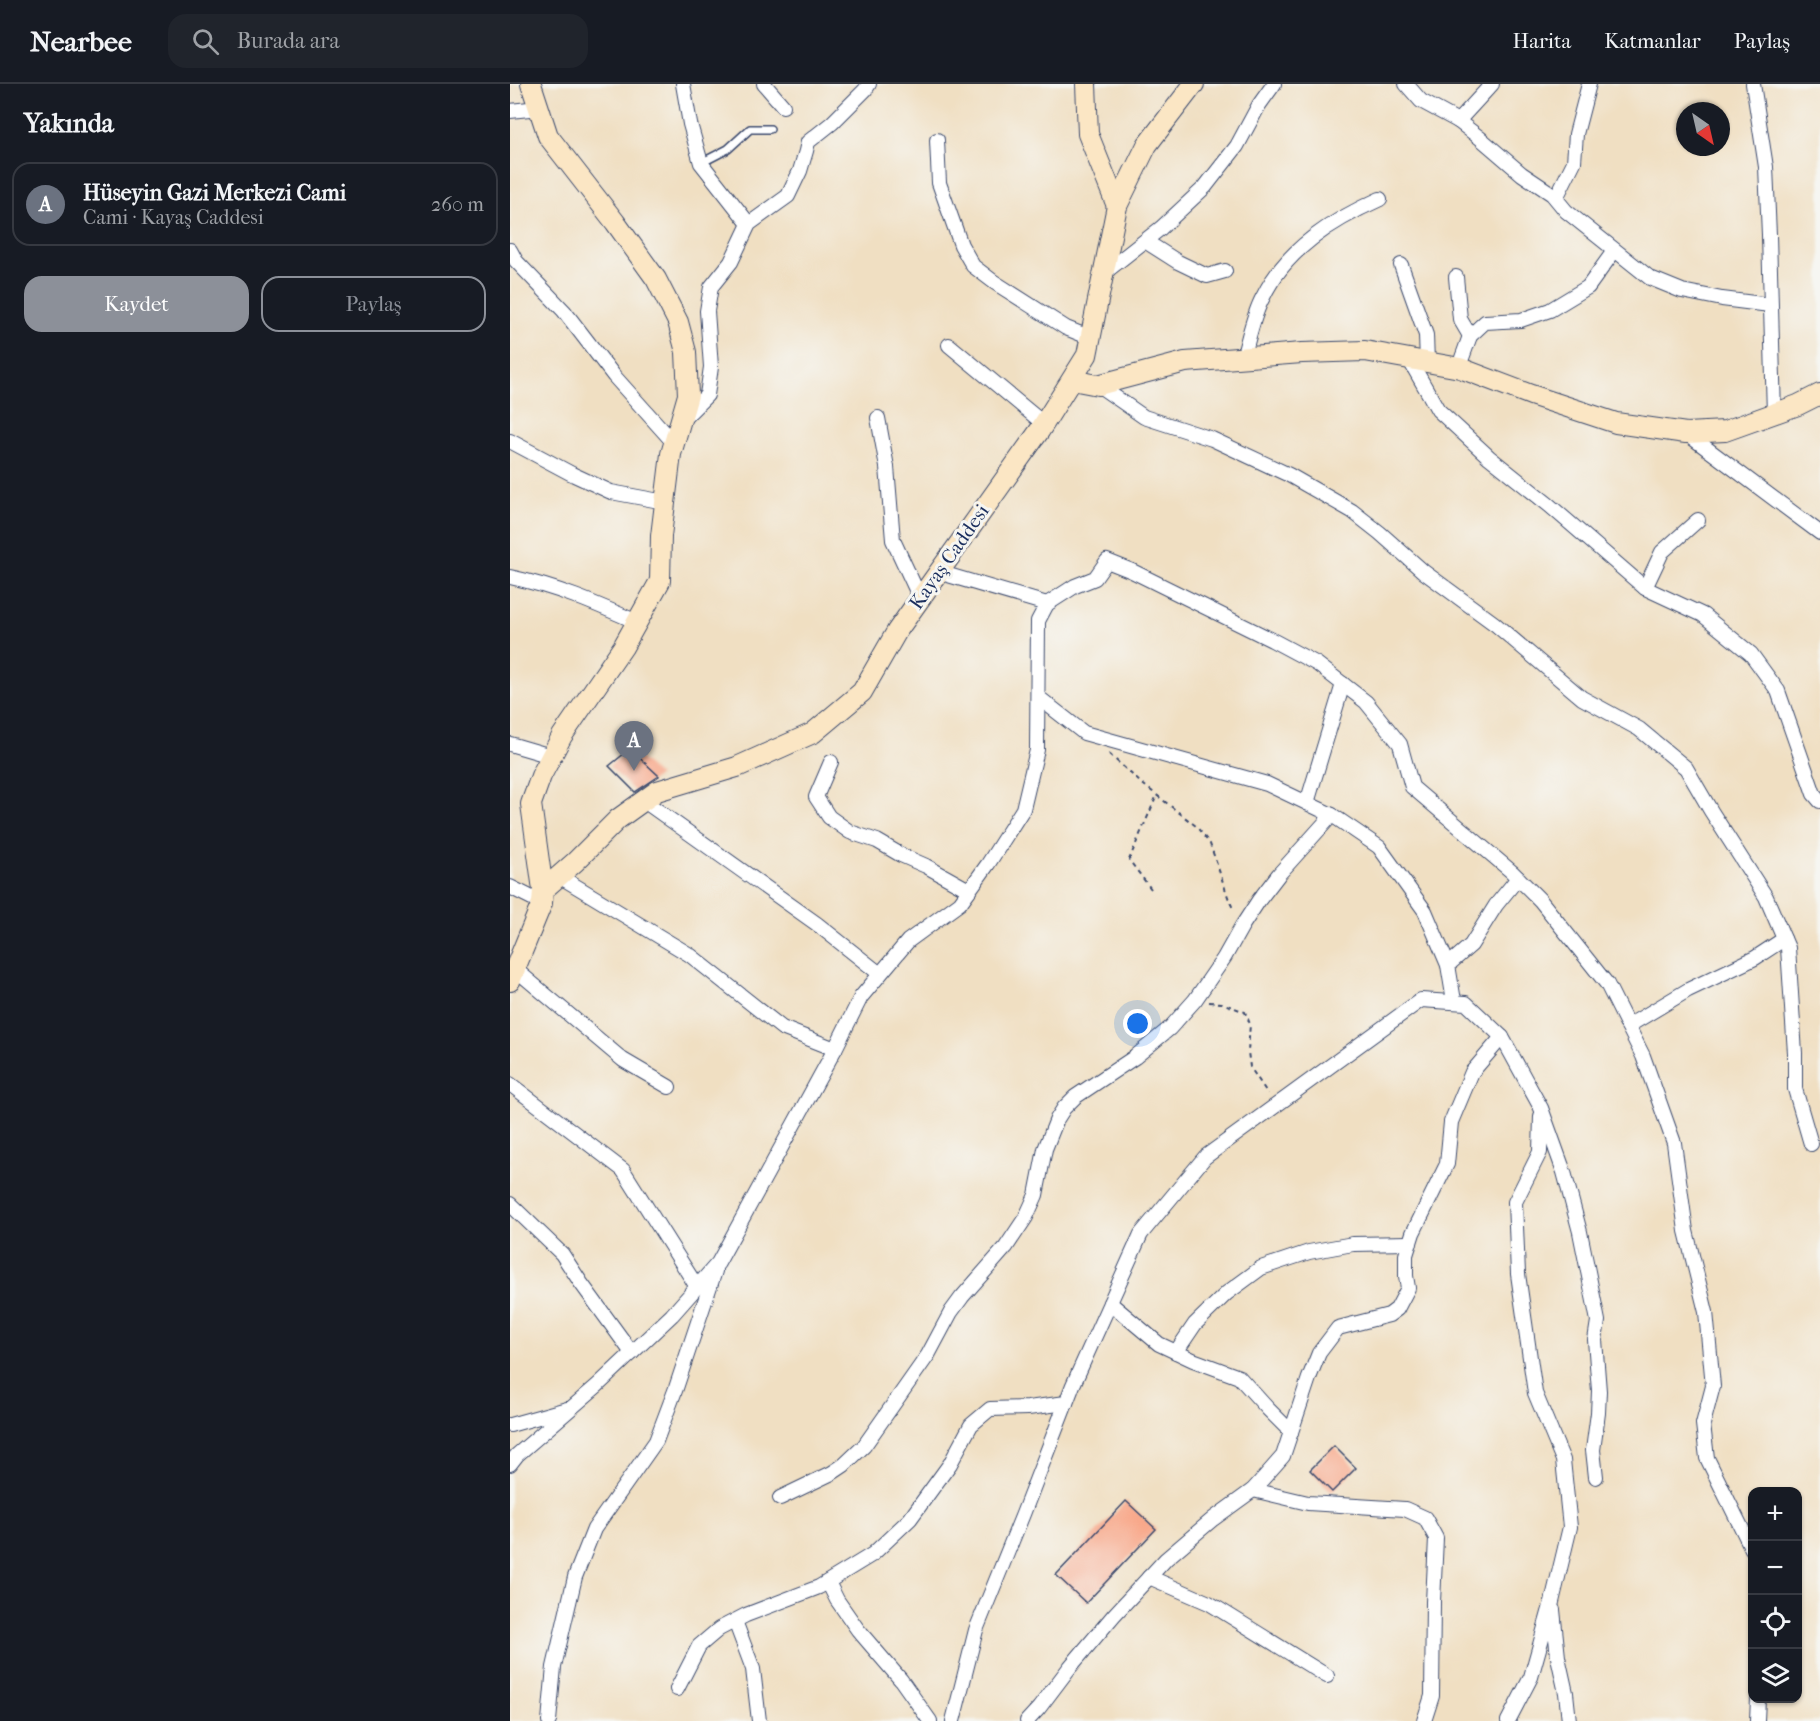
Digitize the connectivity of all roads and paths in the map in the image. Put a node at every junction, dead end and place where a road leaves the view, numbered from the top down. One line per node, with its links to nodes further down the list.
1 (531, 84): 13 (street)
2 (683, 84): 18 (street)
3 (764, 84): 12 (street)
4 (869, 84): 22 (street)
5 (1086, 84): 21 (street)
6 (1194, 84): 21 (street, Kayaş Caddesi)
7 (1274, 84): 23 (street)
8 (1406, 84): 15 (street)
9 (1492, 84): 15 (street)
10 (1590, 84): 19 (street)
11 (1753, 84): 30 (street)
12 (783, 106)
13 (539, 108): 14 (street); 42 (street)
14 (510, 111)
15 (1458, 121): 19 (street)
16 (770, 129): 18 (lane)
17 (937, 140): 32 (street)
18 (701, 164): 22 (street)
19 (1556, 198): 25 (street)
20 (1380, 199): 34 (street)
21 (1117, 206): 28 (street, Kayaş Caddesi)
22 (749, 224): 42 (street)
23 (1145, 241): 27 (street); 28 (street)
24 (510, 250): 46 (street)
25 (1614, 251): 30 (street); 31 (street)
26 (1401, 266): 35 (street)
27 (1225, 271)
28 (1104, 273): 32 (street, Kayaş Caddesi)
29 (1456, 277): 31 (street)
30 (1770, 305): 40 (street)
31 (1470, 336): 36 (street)
32 (1090, 338): 37 (street, Kayaş Caddesi)
33 (949, 345): 43 (street)
34 (1243, 358): 35 (street); 38 (street)
35 (1418, 361): 36 (street); 52 (street)
36 (1460, 368): 44 (street)
37 (1072, 380): 38 (street); 43 (street, Kayaş Caddesi)
38 (1098, 385): 74 (street)
39 (1820, 394): 40 (street)
40 (1774, 414): 44 (street)
41 (878, 418): 53 (street)
42 (680, 423): 46 (street)
43 (1044, 424): 50 (street, Kayaş Caddesi)
44 (1686, 433): 49 (street)
45 (510, 441): 47 (street)
46 (674, 444): 47 (street)
47 (665, 502): 55 (street)
48 (1698, 520): 52 (street)
49 (1820, 533)
50 (938, 572): 53 (street, Kayaş Caddesi); 54 (street)
51 (510, 577): 55 (street)
52 (1645, 588): 64 (street)
53 (920, 598): 63 (street, Kayaş Caddesi)
54 (1047, 604): 56 (street); 57 (street)
55 (637, 622): 60 (street)
56 (1343, 684): 65 (street); 68 (street)
57 (1038, 698): 65 (street); 71 (street)
58 (510, 744): 60 (street)
59 (1108, 754): 62 (path)
60 (551, 756): 72 (street)
61 (831, 762): 71 (street)
62 (1157, 795): 70 (path); 73 (path)
63 (644, 801): 67 (street, Kayaş Caddesi); 76 (street)
64 (1820, 801)
65 (1307, 803): 66 (street)
66 (1332, 815): 73 (street); 75 (street)
67 (559, 876): 72 (street, Kayaş Caddesi); 82 (street)
68 (1518, 878): 75 (street); 80 (street)
69 (510, 887): 72 (street)
70 (1151, 889)
71 (969, 890): 76 (street)
72 (543, 896): 77 (street)
73 (1242, 926): 78 (street)
74 (1784, 939): 80 (street); 87 (street)
75 (1448, 965): 79 (street)
76 (880, 974): 82 (street)
77 (512, 975): 84 (street)
78 (1195, 1000): 85 (path); 102 (street)
79 (1454, 1001): 81 (street); 85 (street)
80 (1628, 1026): 103 (street)
81 (1502, 1037): 86 (street); 89 (street)
82 (835, 1049): 90 (street)
83 (510, 1084): 91 (street)
84 (669, 1087)
85 (1275, 1106): 92 (street)
86 (1541, 1108): 100 (street); 106 (street)
87 (1811, 1144)
88 (510, 1204): 94 (street)
89 (1410, 1243): 93 (street); 98 (street)
90 (718, 1263): 91 (street); 111 (street)
91 (697, 1287): 94 (street)
92 (1110, 1303): 93 (street); 95 (street)
93 (1176, 1352): 98 (street)
94 (632, 1353): 96 (street)
95 (1066, 1403): 105 (street); 114 (street)
96 (572, 1407): 97 (street); 99 (street)
97 (510, 1425)
98 (1291, 1431): 101 (street)
99 (510, 1464)
100 (1596, 1477)
101 (1253, 1490): 104 (street); 116 (street)
102 (780, 1498)
103 (1748, 1541)
104 (1149, 1577): 108 (street); 115 (street)
105 (828, 1582): 107 (street); 113 (street)
106 (1552, 1602): 117 (street); 118 (street)
107 (735, 1621): 109 (street); 112 (street)
108 (1327, 1676)
109 (677, 1689)
110 (1758, 1703): 119 (street)
111 (549, 1721)
112 (759, 1721)
113 (930, 1721)
114 (953, 1721)
115 (1026, 1721)
116 (1424, 1721)
117 (1509, 1721)
118 (1569, 1721)
119 (1757, 1721)

